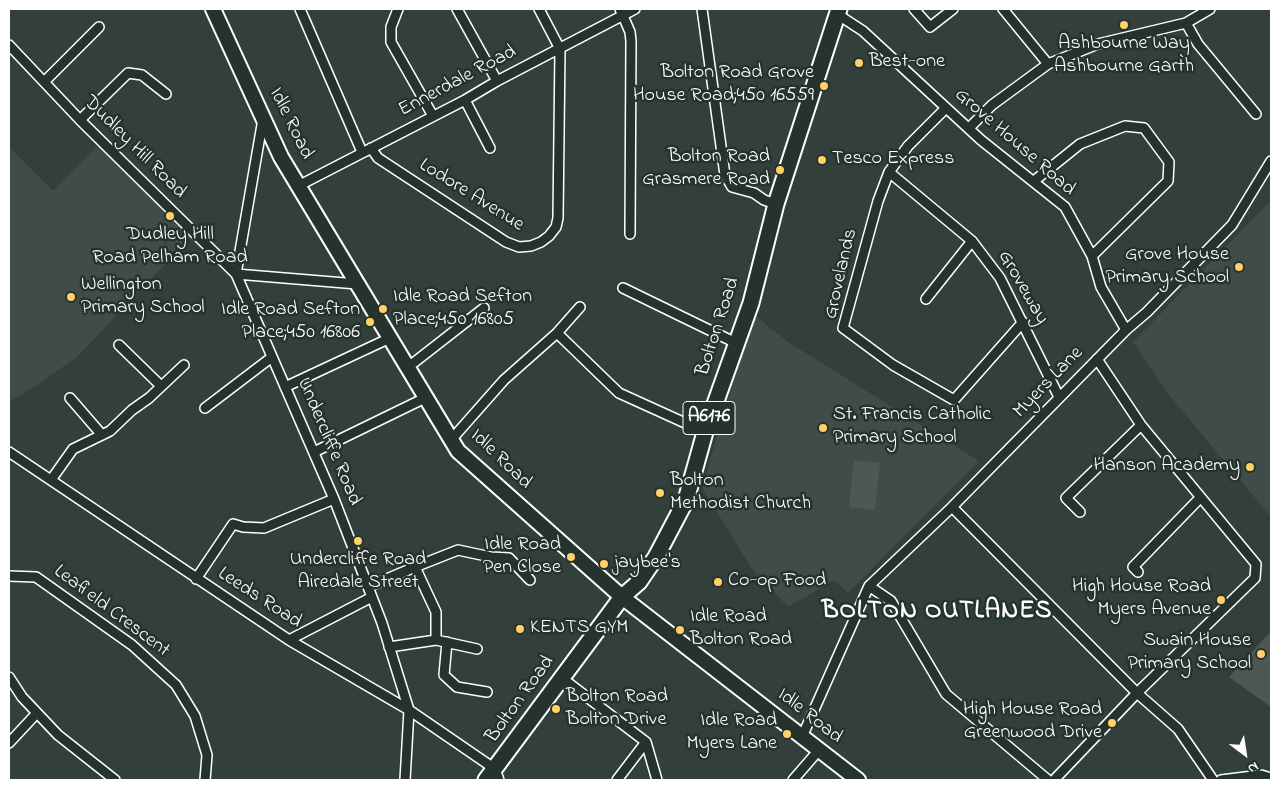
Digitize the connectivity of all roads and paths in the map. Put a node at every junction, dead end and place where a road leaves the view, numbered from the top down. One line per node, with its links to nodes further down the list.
1 (213, 9): 26 (street, Idle Road)
2 (300, 9): 31 (street)
3 (398, 9): 25 (street)
4 (457, 9): 20 (street)
5 (538, 9): 17 (street)
6 (635, 9): 12 (street, Ennerdale Road)
7 (702, 9): 36 (street)
8 (914, 9): 9 (street)
9 (953, 9)
10 (1003, 9): 18 (street)
11 (1210, 9): 14 (street)
12 (622, 12): 17 (street, Ennerdale Road); 37 (street)
13 (838, 12): 23 (street, Grove House Road); 36 (main road, Bolton Road / A6176)
14 (1186, 22): 18 (street); 24 (street)
15 (99, 27): 19 (street)
16 (9, 45): 19 (street, Dudley Hill Road)
17 (560, 49): 20 (street, Ennerdale Road); 29 (street, Lodore Avenue)
18 (1048, 64): 28 (street)
19 (45, 81): 27 (street, Dudley Hill Road)
20 (497, 81): 22 (street, Ennerdale Road)
21 (166, 94): 27 (street)
22 (465, 100): 25 (street, Ennerdale Road); 30 (street)
23 (946, 108): 28 (street, Grove House Road); 33 (street, Grovelands)
24 (1256, 114)
25 (433, 116): 29 (street, Ennerdale Road)
26 (263, 117): 35 (street, Idle Road); 40 (street)
27 (80, 120): 40 (street, Dudley Hill Road)
28 (969, 128): 34 (street, Grove House Road)
29 (371, 148): 31 (street, Ennerdale Road)
30 (490, 148)
31 (362, 152): 35 (street, Ennerdale Road)
32 (1271, 161): 47 (street, Myers Lane)
33 (889, 172): 38 (street, Groveway); 46 (street, Grovelands)
34 (1034, 181): 39 (street, Grove House Road); 39 (street)
35 (298, 186): 41 (street, Idle Road)
36 (776, 204): 50 (main road, Bolton Road / A6176)
37 (630, 234)
38 (972, 241): 43 (street); 46 (street, Groveway)
39 (1092, 256): 47 (street, Grove House Road)
40 (236, 274): 41 (street); 52 (street, Undercliffe Road)
41 (357, 284): 49 (street, Idle Road)
42 (623, 288): 50 (street)
43 (926, 299)
44 (580, 307): 48 (street)
45 (484, 308): 55 (street)
46 (1023, 322): 58 (street, Groveway)
47 (1126, 330): 53 (street, Myers Lane)
48 (557, 333): 63 (street); 65 (street)
49 (390, 338): 55 (street, Idle Road); 57 (street)
50 (736, 343): 63 (main road, Bolton Road / A6176)
51 (119, 345): 56 (street)
52 (272, 357): 57 (street, Undercliffe Road); 61 (street)
53 (1097, 359): 58 (street, Myers Lane); 62 (street)
54 (184, 365): 56 (street)
55 (408, 368): 60 (street, Idle Road)
56 (161, 386): 64 (street)
57 (285, 387): 67 (street, Undercliffe Road)
58 (1059, 397): 71 (street, Myers Lane)
59 (70, 398): 64 (street)
60 (425, 398): 65 (street, Idle Road); 67 (street)
61 (205, 408)
62 (1141, 425): 69 (street); 72 (street)
63 (704, 432): 81 (main road, Bolton Road / A6176)
64 (102, 435): 68 (street)
65 (451, 440): 81 (street, Idle Road)
66 (9, 452): 68 (street, Leeds Road)
67 (314, 452): 70 (street, Undercliffe Road)
68 (51, 480): 76 (street, Leeds Road)
69 (1200, 498): 74 (street); 90 (street)
70 (334, 499): 76 (street); 79 (street, Undercliffe Road)
71 (952, 507): 78 (street, Myers Lane); 90 (street)
72 (1080, 512)
73 (415, 567): 77 (street); 79 (street); 83 (street)
74 (1138, 572)
75 (9, 576): 100 (street, Leafield Crescent)
76 (196, 579): 82 (street, Leeds Road)
77 (530, 580)
78 (869, 586): 93 (street, Myers Lane); 106 (street)
79 (368, 587): 80 (street, Undercliffe Road)
80 (372, 597): 82 (street); 85 (street, Undercliffe Road)
81 (622, 597): 88 (main road, Bolton Road / A6176); 93 (street, Idle Road)
82 (289, 640): 91 (street, Leeds Road)
83 (436, 640): 84 (street); 85 (street)
84 (447, 642): 86 (street); 89 (street)
85 (390, 647): 91 (street, Undercliffe Road)
86 (477, 649)
87 (9, 677): 92 (street)
88 (562, 678): 94 (street); 97 (main road, Bolton Road / A6176)
89 (487, 692)
90 (1137, 693): 107 (street); 108 (street)
91 (409, 710): 97 (street, Leeds Road); 101 (street, Undercliffe Road)
92 (37, 713): 95 (street); 99 (street)
93 (802, 737): 96 (street, Idle Road)
94 (646, 742): 102 (street); 103 (street)
95 (9, 743)
96 (819, 750): 104 (street); 105 (street, Idle Road)
97 (494, 776)
98 (1271, 778): 109 (street)
99 (115, 780)
100 (205, 780)
101 (405, 780)
102 (617, 780)
103 (657, 780)
104 (793, 780)
105 (858, 780)
106 (1048, 780)
107 (1054, 780)
108 (1213, 780)
109 (1221, 780)

